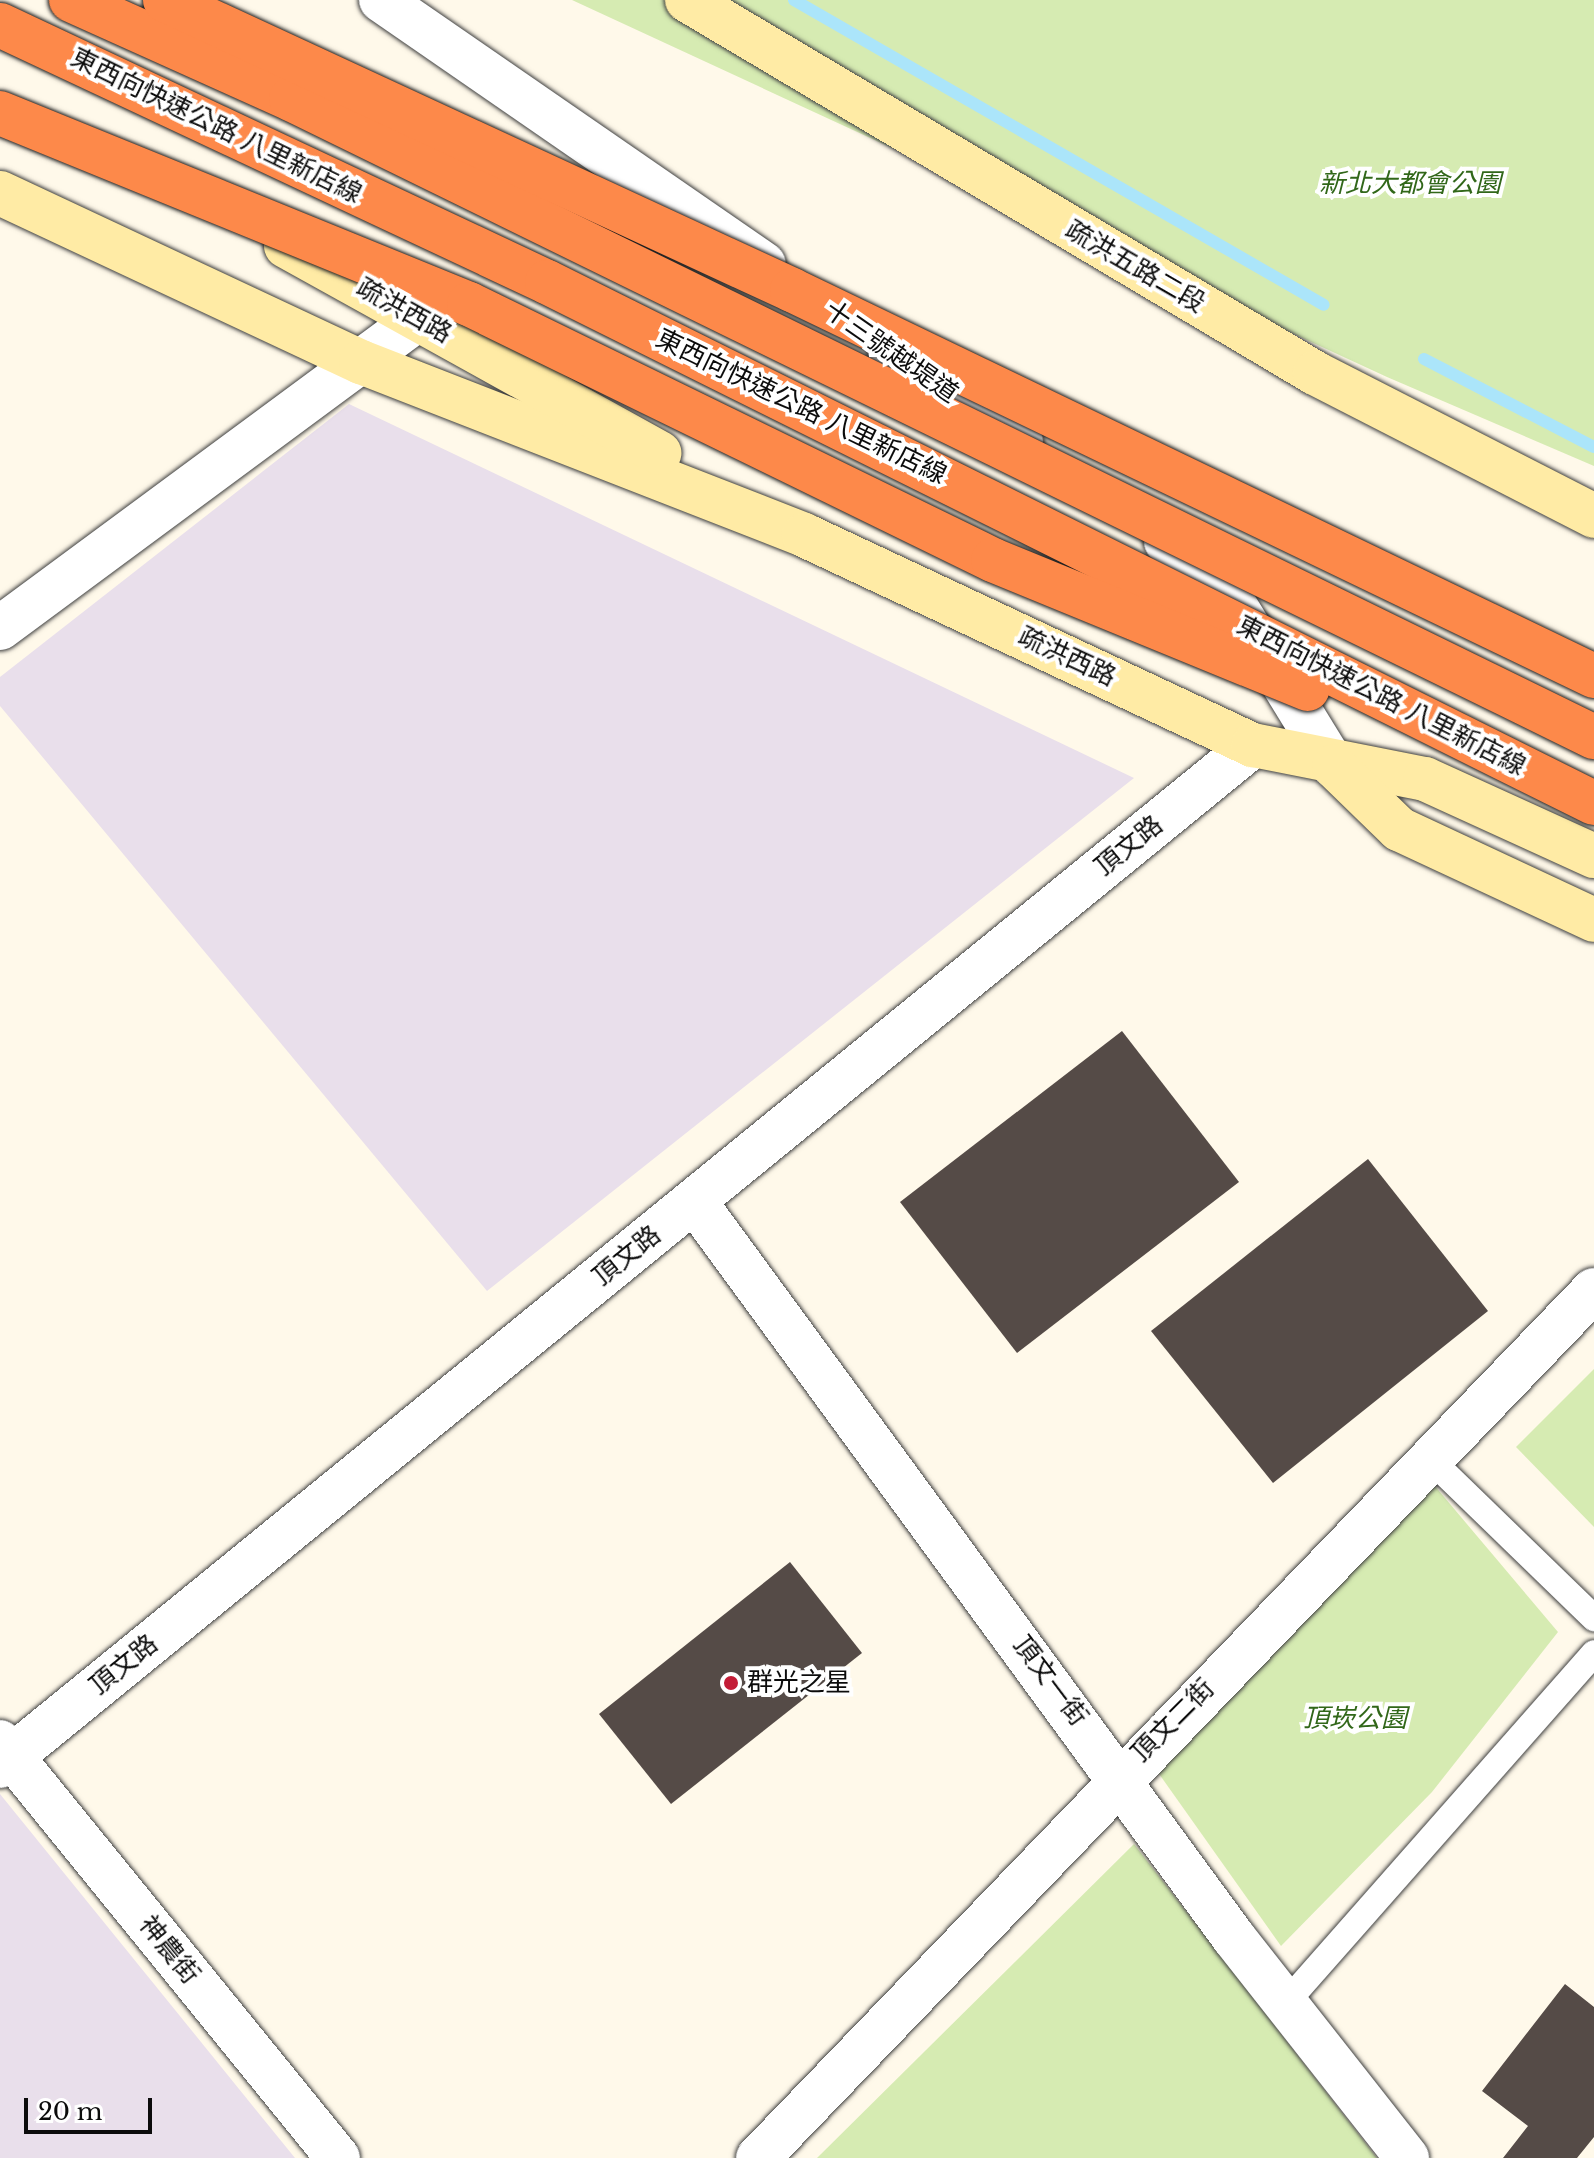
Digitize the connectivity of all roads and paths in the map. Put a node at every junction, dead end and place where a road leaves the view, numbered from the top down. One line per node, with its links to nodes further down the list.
1 (71, 0): 15 (highway, 東西向快速公路 八里新店線, bridge)
2 (165, 0): 14 (highway, bridge)
3 (381, 0): 17 (street, 十三號越堤道)
4 (687, 0): 11 (street, 疏洪五路二段)
5 (0, 25): 18 (highway, 東西向快速公路 八里新店線, bridge)
6 (0, 95): 9 (street, 疏洪西路)
7 (0, 113): 18 (highway, bridge)
8 (0, 193): 10 (street, 疏洪西路)
9 (418, 319): 10 (street); 12 (street, 疏洪西路)
10 (361, 362): 12 (street, 疏洪西路); 13 (street)
11 (1594, 516)
12 (804, 535): 16 (street, 疏洪西路)
13 (0, 628)
14 (1594, 676)
15 (1594, 737)
16 (1253, 745): 17 (street, 疏洪西路); 21 (street, 頂文路)
17 (1334, 766): 19 (street, 疏洪西路); 20 (street, 疏洪西路)
18 (1594, 804)
19 (1594, 856)
20 (1594, 920)
21 (695, 1202): 26 (street, 頂文路); 27 (street, 頂文一街)
22 (1594, 1290): 23 (street, 頂文二街)
23 (1432, 1461): 24 (lane); 27 (street, 頂文二街)
24 (1594, 1618)
25 (1594, 1653): 28 (lane)
26 (4, 1755): 29 (street, 神農街)
27 (1120, 1775): 28 (street, 頂文一街); 30 (street, 頂文二街)
28 (1284, 2005): 31 (street, 頂文一街)
29 (338, 2158)
30 (758, 2158)
31 (1407, 2158)

